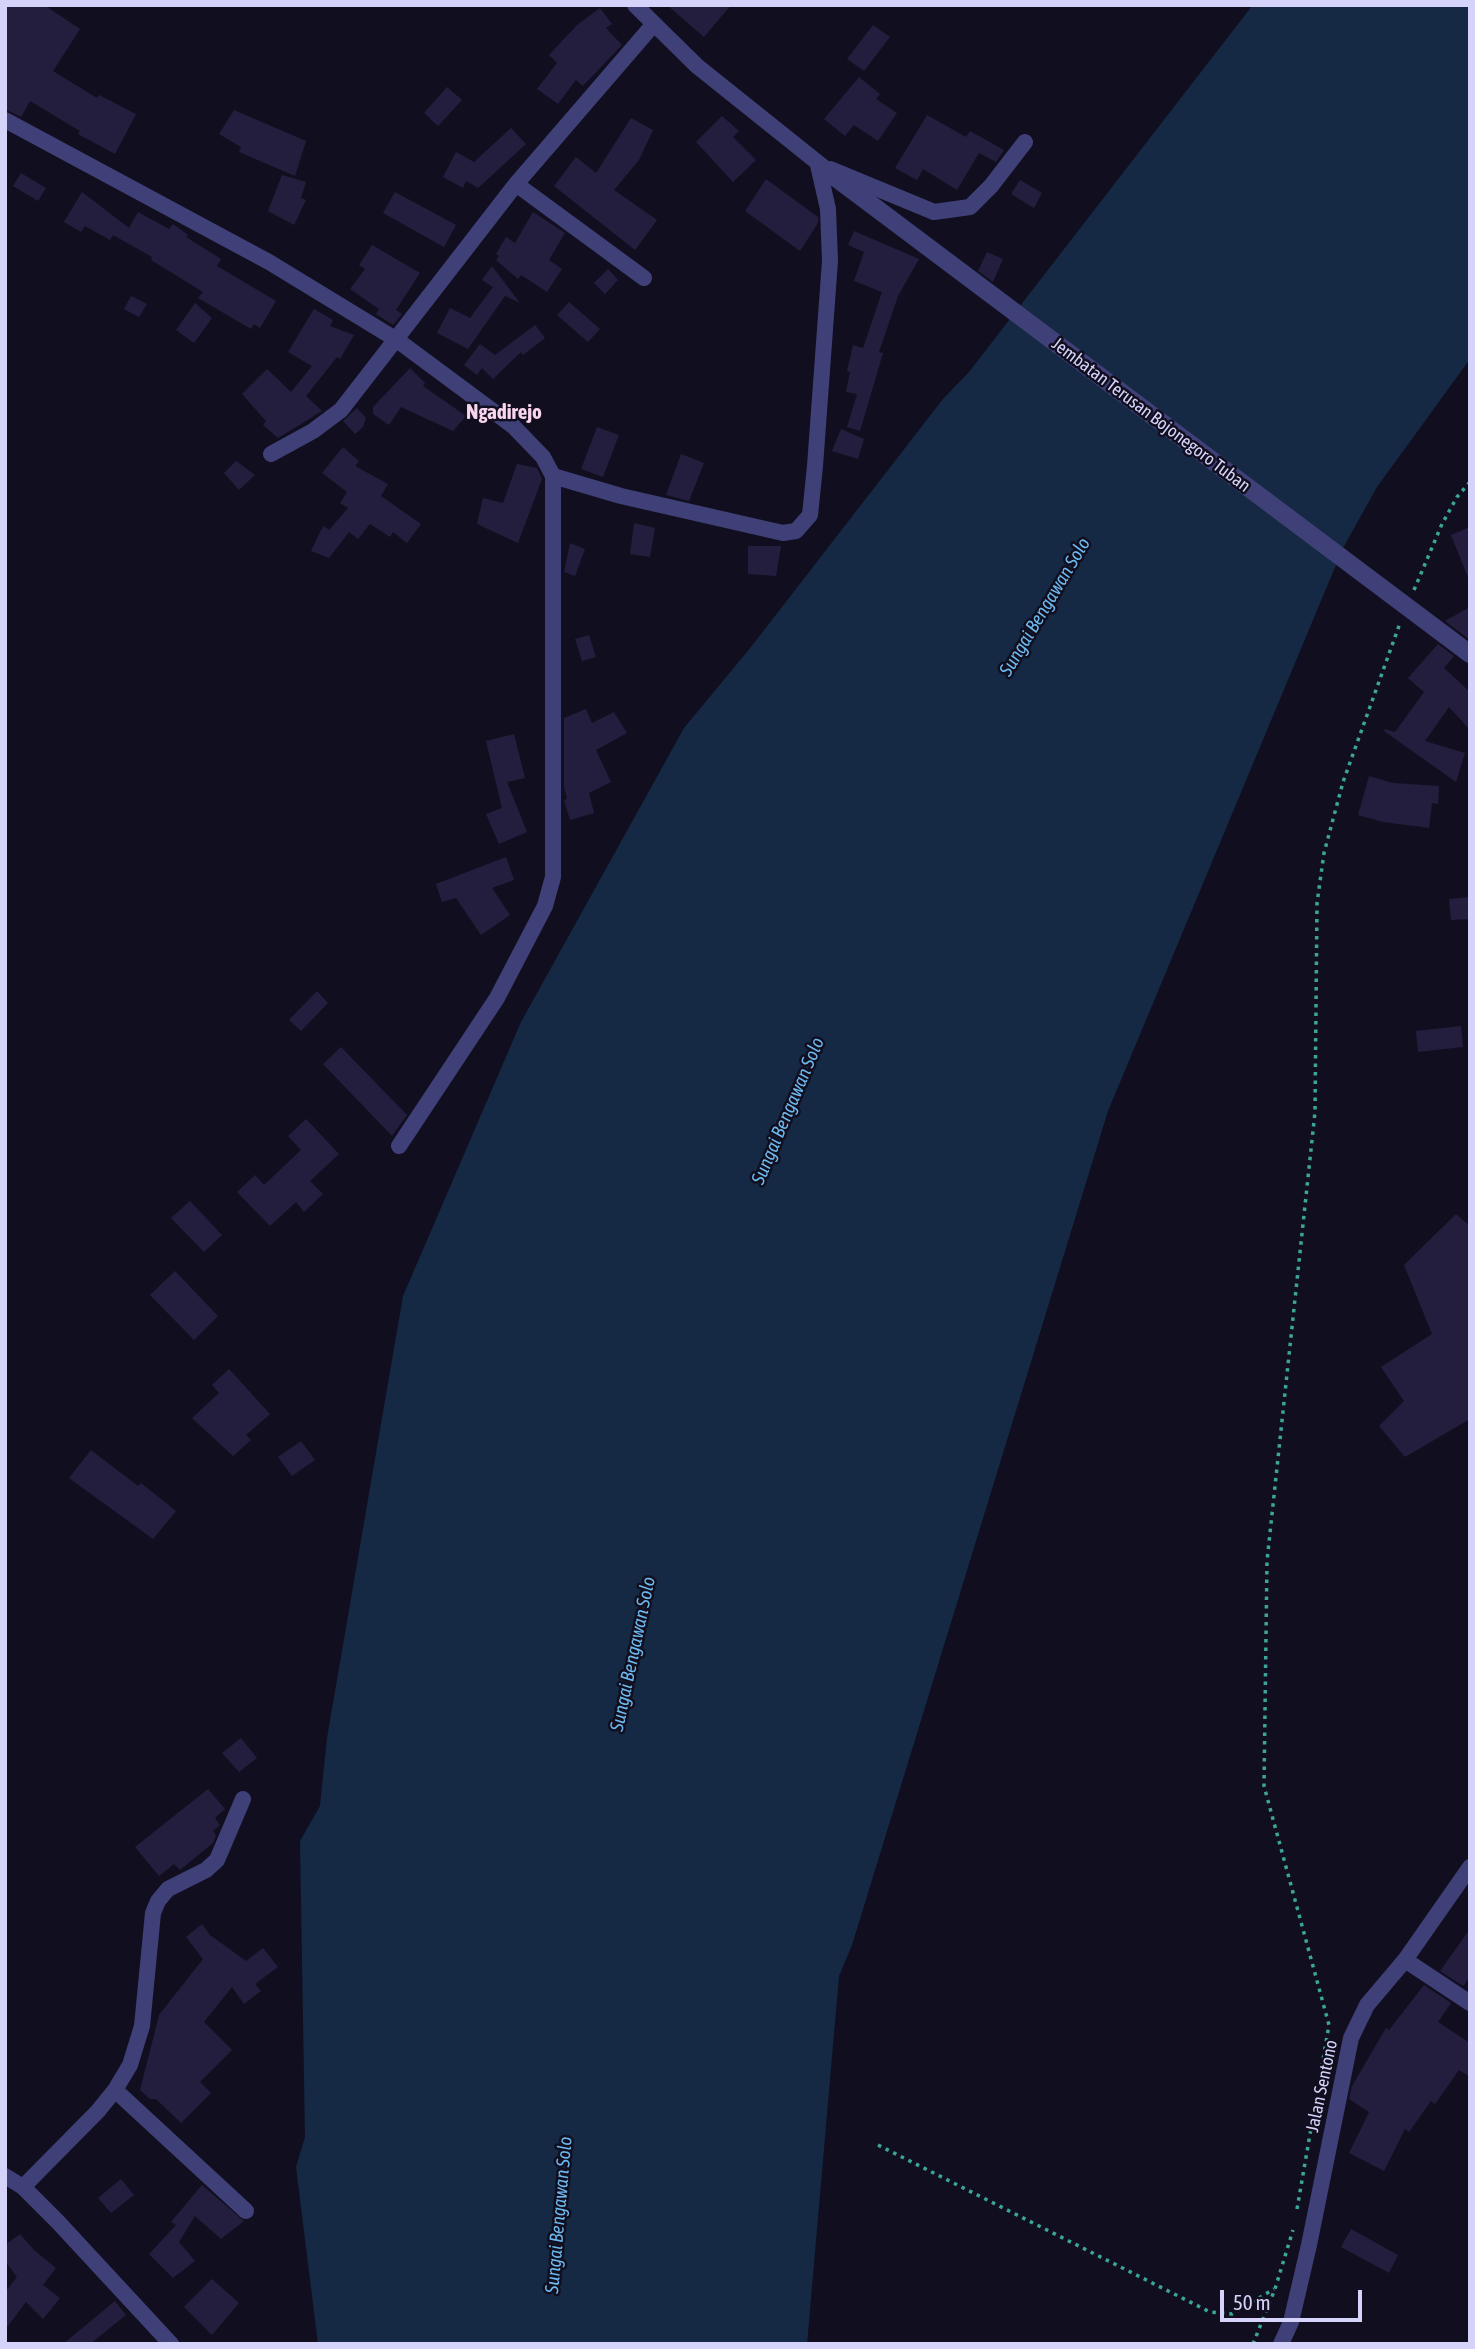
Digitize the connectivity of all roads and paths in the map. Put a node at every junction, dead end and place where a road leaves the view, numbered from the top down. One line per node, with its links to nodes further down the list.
1 (635, 5): 2 (street)
2 (653, 25): 5 (street); 6 (street)
3 (5, 120): 8 (street)
4 (1024, 142): 5 (street)
5 (825, 170): 10 (street); 14 (street, Jembatan Terusan Bojonegoro Tuban)
6 (516, 184): 7 (street); 8 (street)
7 (644, 278)
8 (397, 340): 9 (street); 10 (street)
9 (271, 454)
10 (553, 476): 15 (street)
11 (1470, 482): 12 (path)
12 (1412, 594)
13 (1402, 618): 25 (path)
14 (1470, 654)
15 (399, 1146)
16 (243, 1800): 20 (street)
17 (1470, 1867): 18 (street, Jalan Sentono)
18 (1405, 1960): 19 (street); 30 (street, Jalan Sentono)
19 (1470, 2003)
20 (116, 2090): 23 (street); 24 (street)
21 (878, 2145): 27 (path)
22 (5, 2176): 23 (street)
23 (23, 2187): 28 (street)
24 (246, 2211)
25 (1296, 2216)
26 (1293, 2230): 27 (path)
27 (1275, 2289): 29 (path)
28 (171, 2344)
29 (1253, 2344)
30 (1281, 2344)

